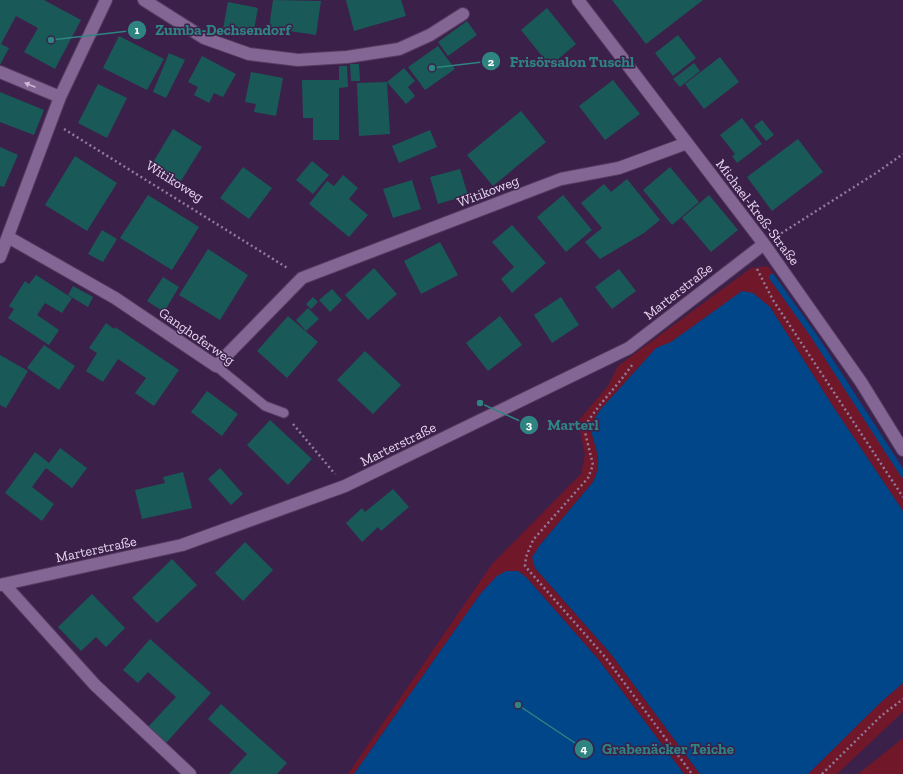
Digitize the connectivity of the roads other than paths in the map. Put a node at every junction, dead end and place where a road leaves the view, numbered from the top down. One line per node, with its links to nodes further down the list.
1 (106, 0): 6 (street)
2 (144, 0): 4 (street)
3 (578, 0): 7 (street, Michael-Kreß-Straße)
4 (463, 14)
5 (0, 72): 6 (street, one-way to 5)
6 (60, 97): 8 (street)
7 (687, 143): 9 (street, Michael-Kreß-Straße); 11 (street, Witikoweg)
8 (8, 237): 10 (street); 11 (street, Ganghoferweg)
9 (764, 244): 13 (street, Michael-Kreß-Straße); 14 (street, Marterstraße)
10 (0, 257)
11 (216, 366): 12 (lane, Ganghoferweg)
12 (284, 413)
13 (903, 450)
14 (2, 584): 15 (street, Marterstraße)
15 (190, 774)

